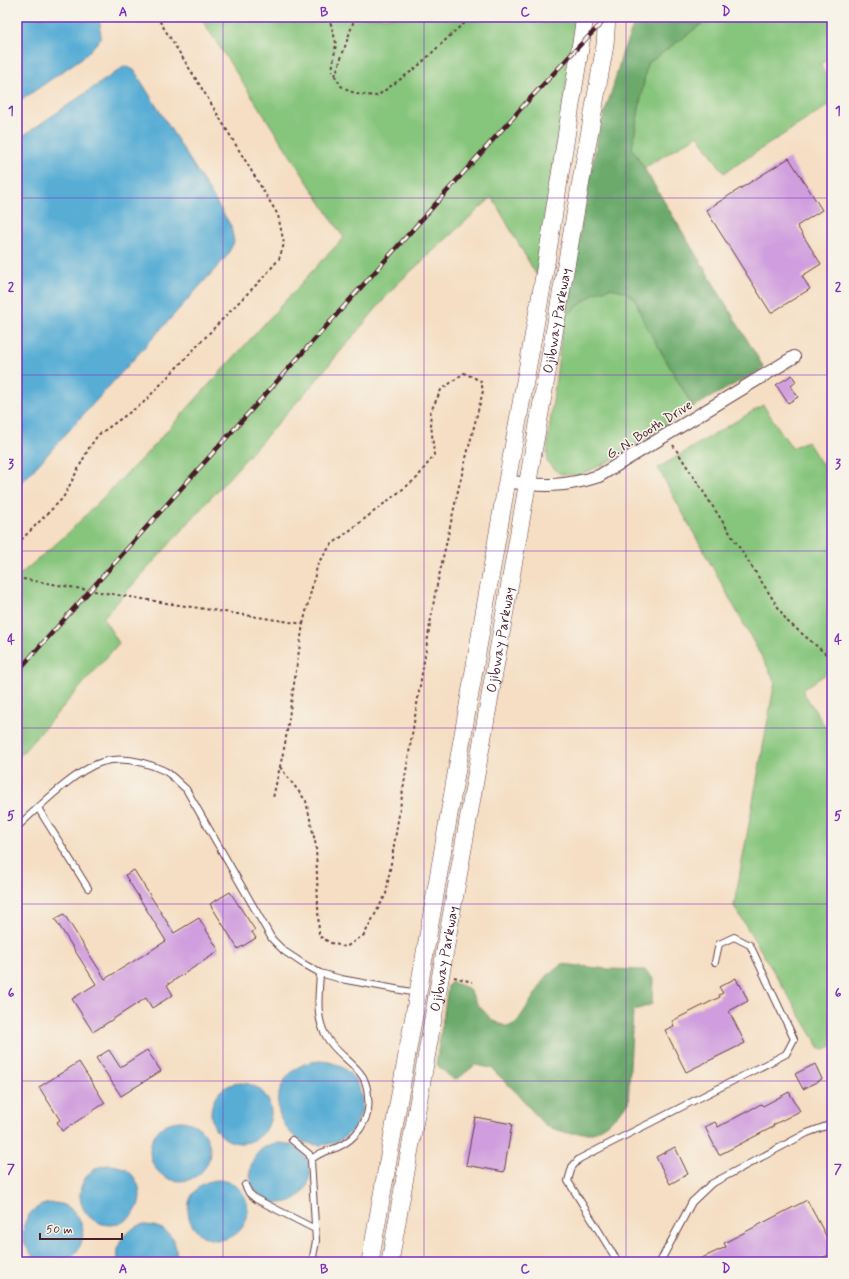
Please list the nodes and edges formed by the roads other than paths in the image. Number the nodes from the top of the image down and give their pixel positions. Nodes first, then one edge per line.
1 (585, 17) edge
2 (607, 17) edge
3 (794, 357) dead end
4 (507, 481) junction
5 (527, 485) junction
6 (38, 808) junction
7 (17, 826) edge
8 (88, 888) dead end
9 (715, 962) dead end
10 (320, 973) junction
11 (430, 982) junction
12 (832, 1125) edge
13 (292, 1140) dead end
14 (311, 1160) junction
15 (398, 1163) junction
16 (245, 1185) dead end
17 (315, 1229) junction
18 (312, 1262) edge
19 (370, 1262) edge
20 (390, 1262) edge
21 (618, 1262) edge
22 (660, 1262) edge

1 - 4 main road, Ojibway Parkway
2 - 5 main road, Ojibway Parkway
3 - 5 street, G. N. Booth Drive
4 - 5 street, G. N. Booth Drive
4 - 11 main road, Ojibway Parkway
5 - 11 main road, Ojibway Parkway
6 - 7 lane
6 - 8 lane
6 - 10 lane
9 - 21 lane
10 - 11 lane
10 - 14 lane
11 - 15 main road, Ojibway Parkway
11 - 15 main road, Ojibway Parkway
12 - 22 lane
13 - 14 lane
14 - 17 lane
15 - 19 main road, Ojibway Parkway
15 - 20 main road, Ojibway Parkway
16 - 17 lane
17 - 18 lane

